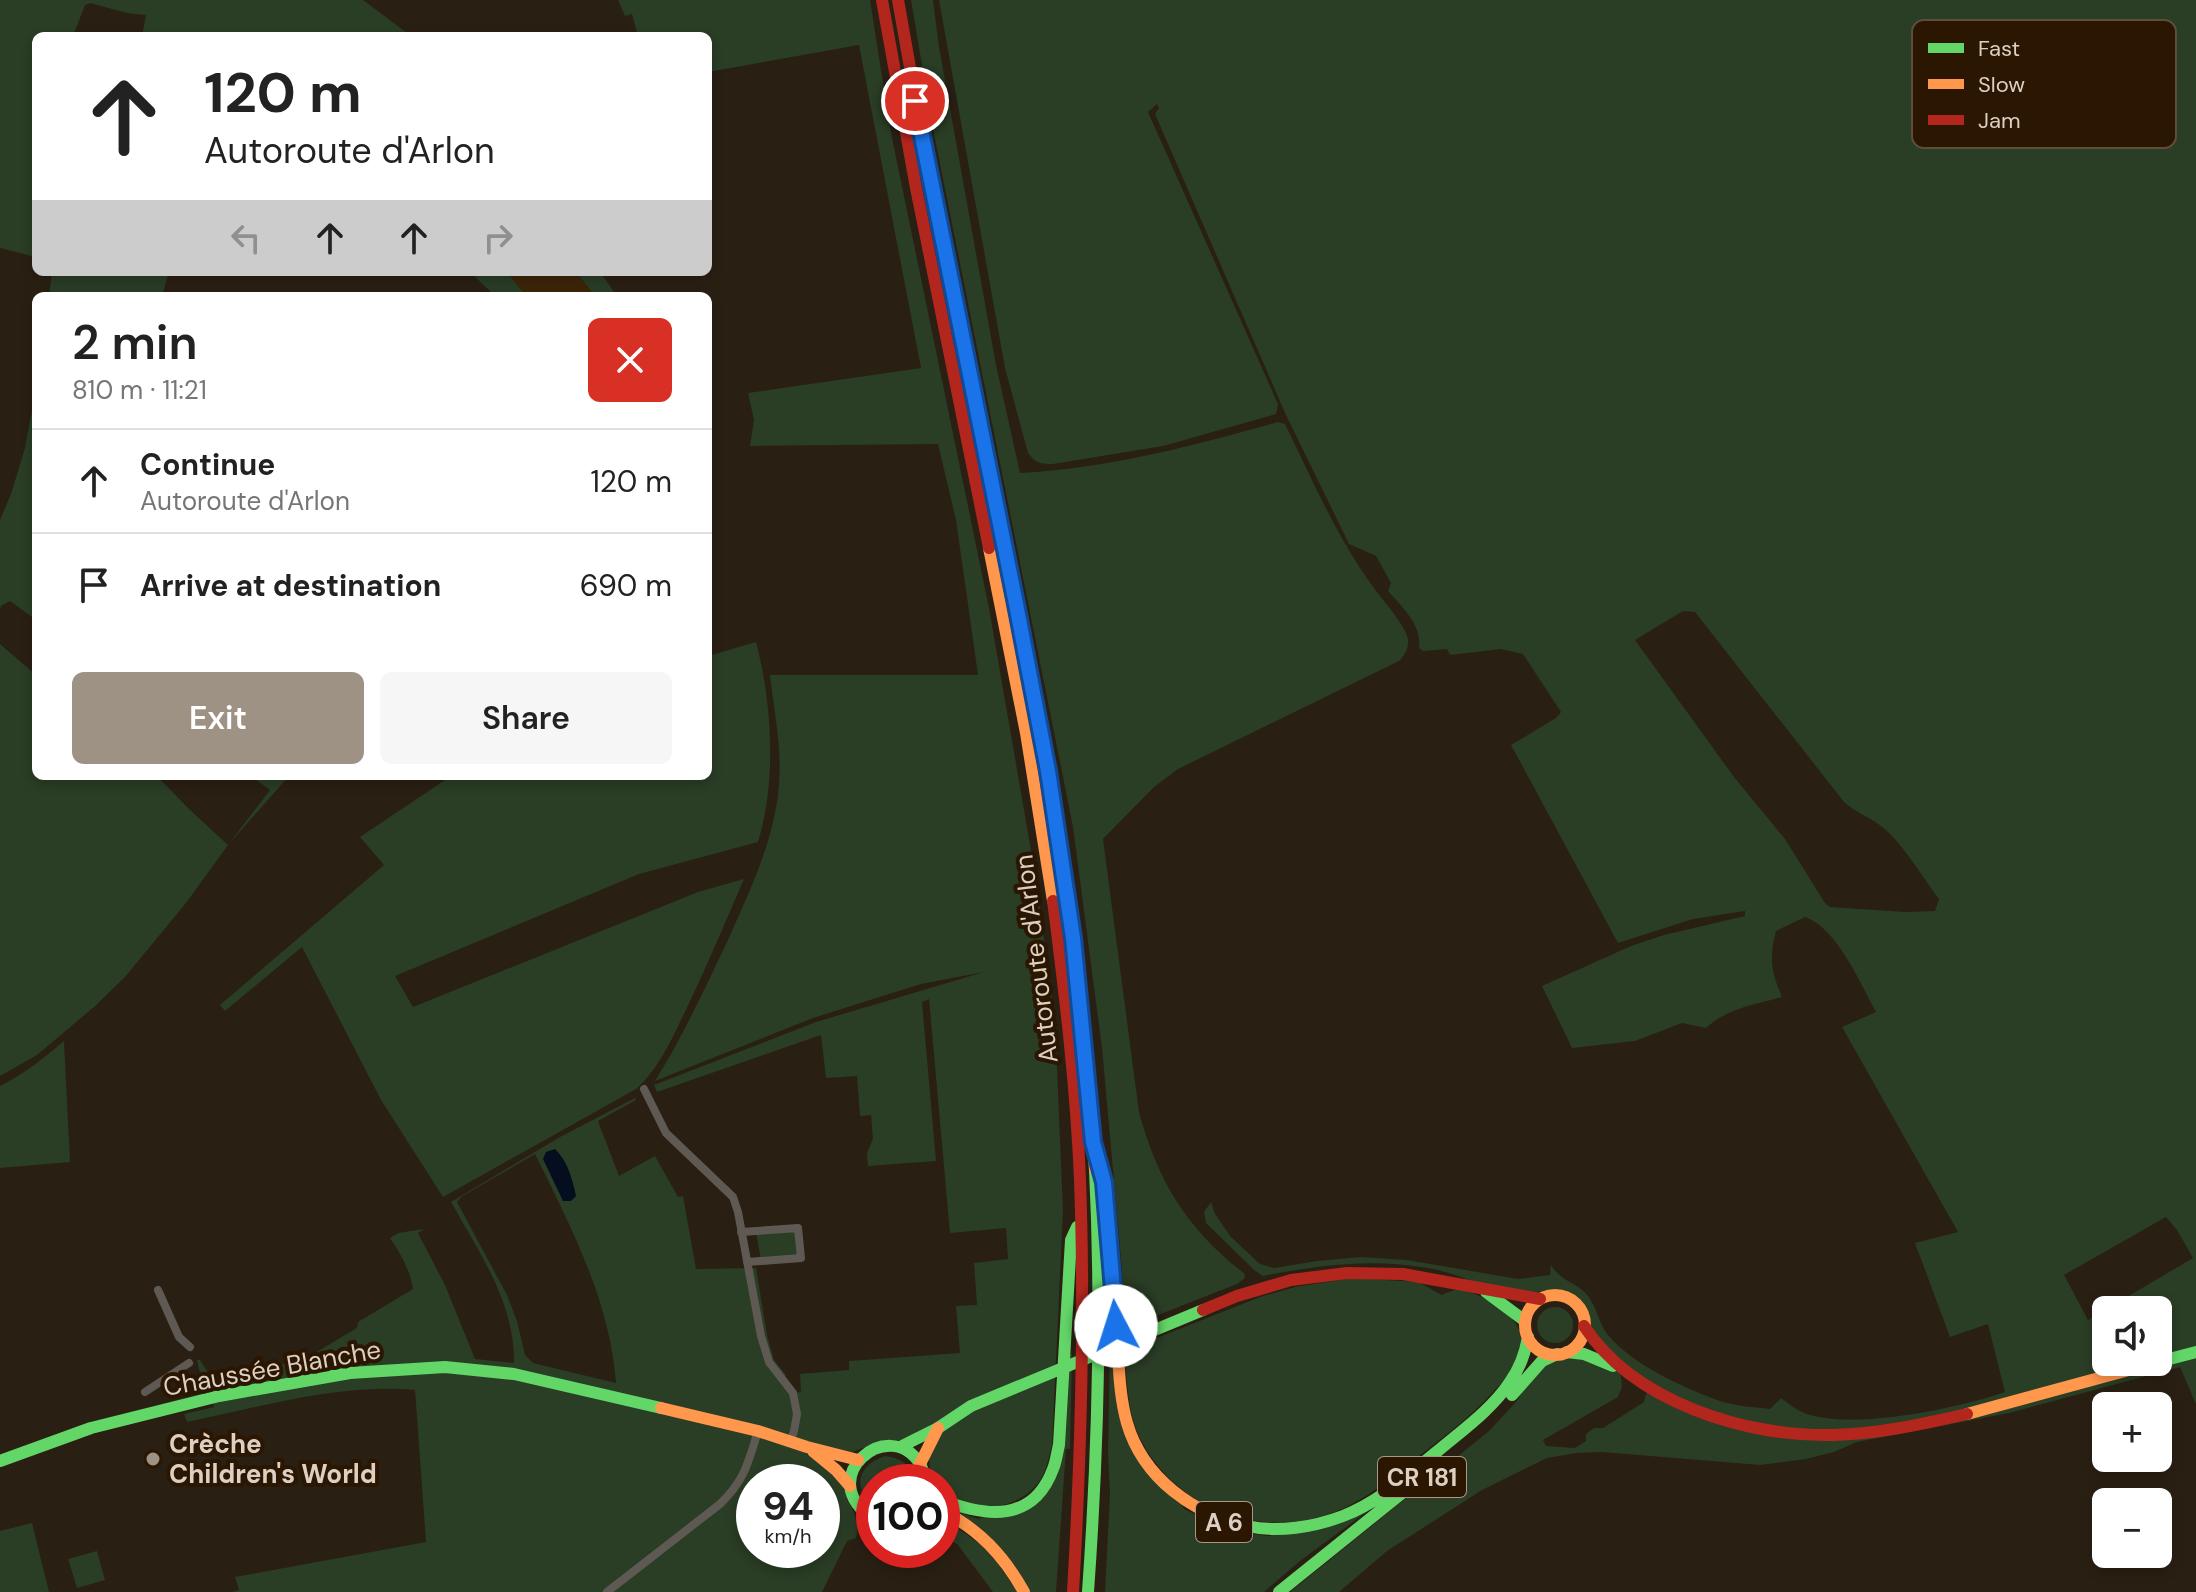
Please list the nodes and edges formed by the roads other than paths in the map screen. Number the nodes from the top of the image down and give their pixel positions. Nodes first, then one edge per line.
1 (882, 0) edge
2 (898, 0) edge
3 (644, 1089) dead end
4 (1093, 1142) junction
5 (1081, 1217) junction
6 (741, 1232) junction
7 (747, 1262) junction
8 (158, 1290) dead end
9 (1484, 1290) junction
10 (1540, 1299) junction
11 (1525, 1321) junction
12 (1584, 1326) junction
13 (1528, 1337) junction
14 (190, 1347) dead end
15 (2196, 1352) edge
16 (1562, 1353) junction
17 (2172, 1358) edge
18 (189, 1363) dead end
19 (1620, 1369) junction
20 (2110, 1376) edge
21 (145, 1392) dead end
22 (938, 1428) junction
23 (758, 1431) junction
24 (790, 1442) junction
25 (807, 1447) junction
26 (900, 1447) junction
27 (858, 1460) junction
28 (0, 1461) edge
29 (920, 1464) joint
30 (850, 1486) junction
31 (856, 1502) edge
32 (960, 1506) edge
33 (960, 1520) edge
34 (607, 1592) edge
35 (1024, 1592) edge
36 (1073, 1592) edge
37 (1088, 1592) edge
38 (1279, 1592) edge

1 - 5 main road, Autoroute d'Arlon
2 - 4 main road, Autoroute d'Arlon / A 6
3 - 6 street
4 - 13 main road, A 6
4 - 37 main road, Autoroute d'Arlon / A 6
5 - 32 main road
5 - 36 main road, Autoroute d'Arlon
6 - 7 street
6 - 7 street
7 - 24 street
8 - 14 street
9 - 10 main road
9 - 11 main road
9 - 22 main road
10 - 11 main road
10 - 12 main road
11 - 13 main road
12 - 16 main road
12 - 19 main road
13 - 16 main road
15 - 17 main road
16 - 19 main road
16 - 38 main road, CR 181
18 - 21 street, Chaussée Blanche
19 - 20 main road
22 - 26 main road
22 - 29 main road
23 - 24 main road, Chaussée Blanche
23 - 28 main road, Chaussée Blanche
23 - 34 street
24 - 25 main road, Chaussée Blanche
25 - 27 main road, Chaussée Blanche
25 - 30 main road
26 - 27 main road
26 - 29 main road
27 - 30 main road
30 - 31 main road
33 - 35 main road

